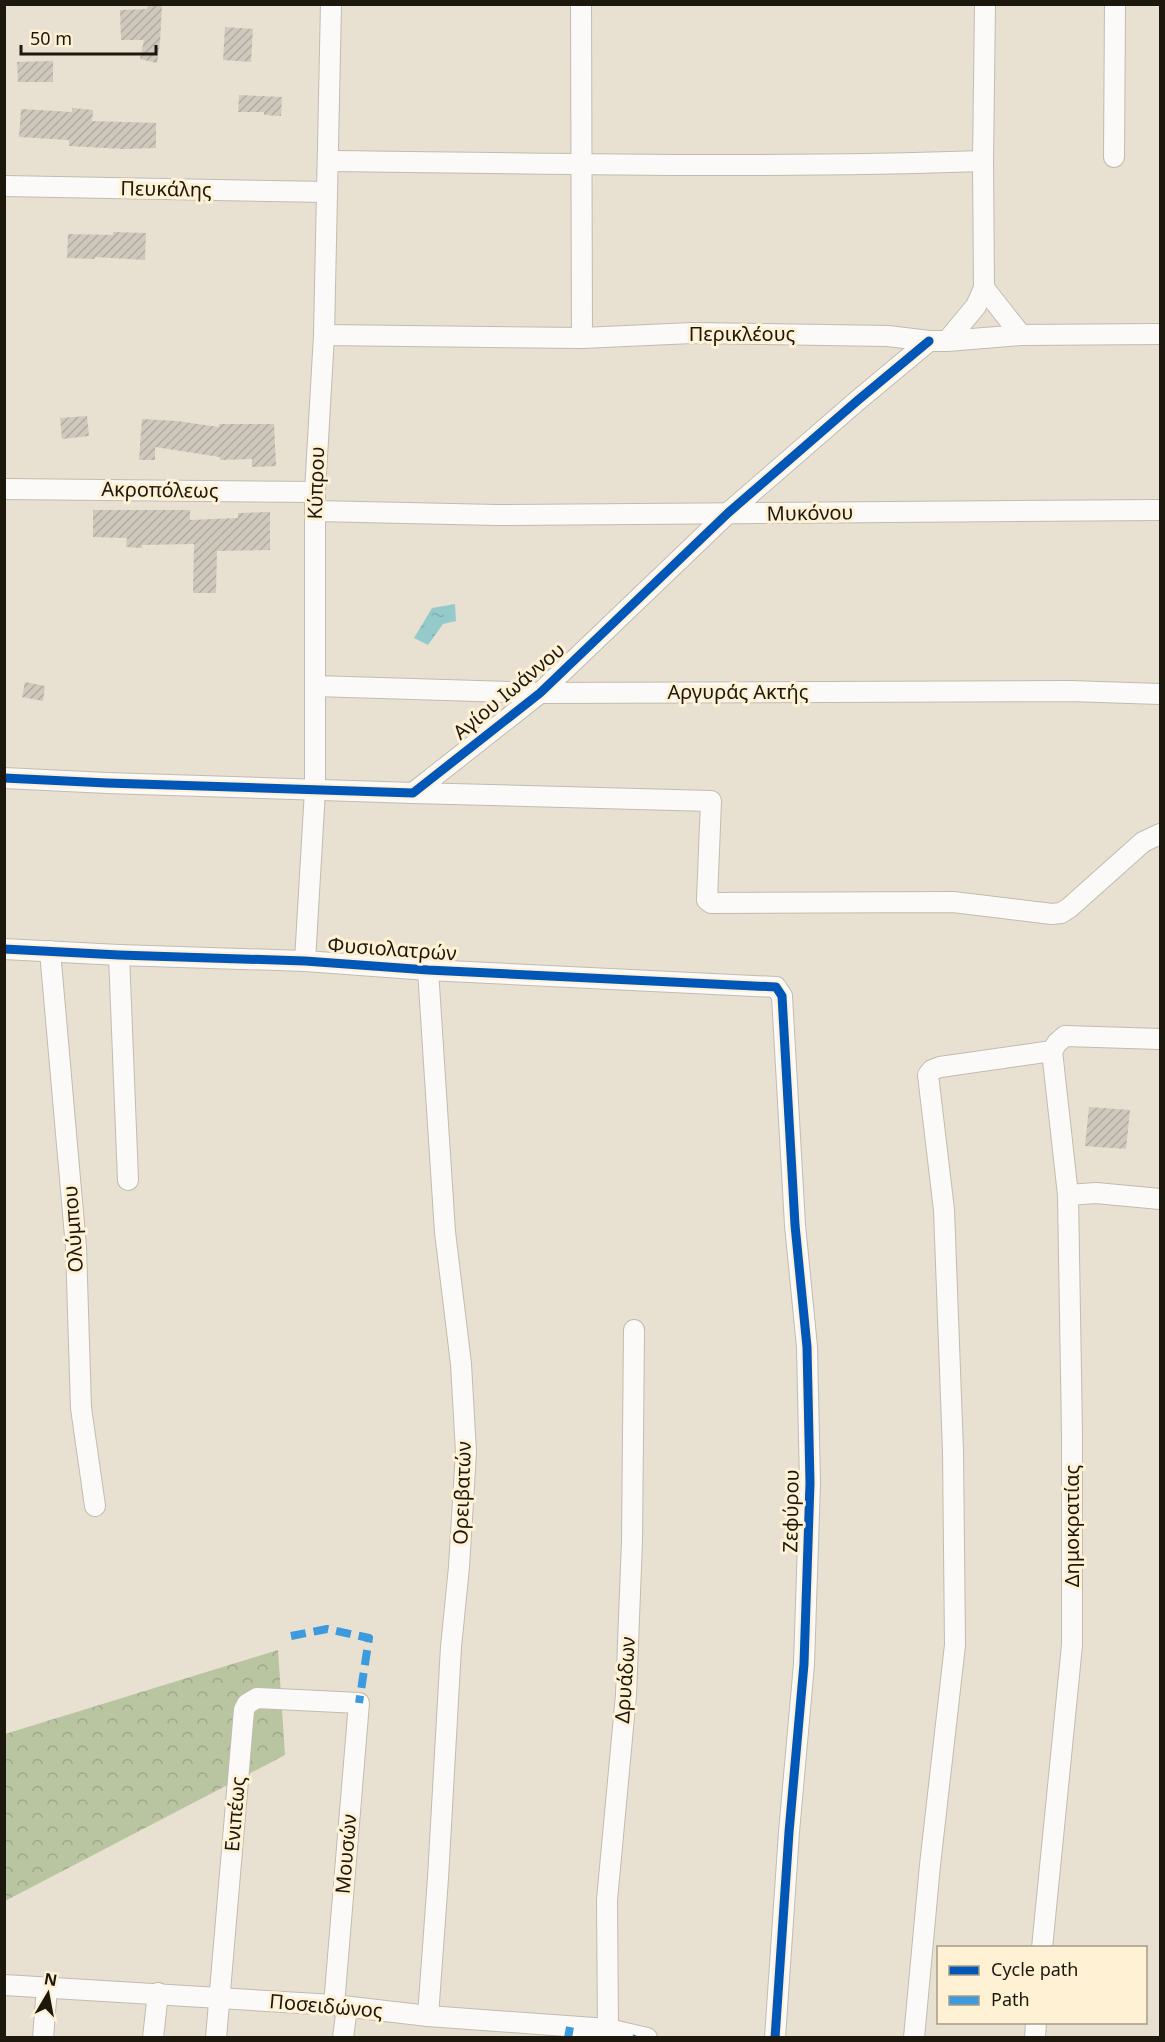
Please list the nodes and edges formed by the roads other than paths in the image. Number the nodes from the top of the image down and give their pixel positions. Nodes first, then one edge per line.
1 (331, 4) edge
2 (581, 4) edge
3 (985, 4) edge
4 (1115, 4) edge
5 (1114, 157) dead end
6 (328, 161) junction
7 (983, 161) junction
8 (583, 165) junction
9 (4, 186) edge
10 (327, 192) junction
11 (984, 288) junction
12 (1161, 334) edge
13 (324, 335) junction
14 (1021, 335) junction
15 (582, 338) junction
16 (938, 341) junction
17 (4, 489) edge
18 (315, 501) junction
19 (1161, 510) edge
20 (728, 513) junction
21 (315, 686) junction
22 (540, 693) junction
23 (1161, 693) edge
24 (4, 778) edge
25 (315, 790) junction
26 (413, 793) junction
27 (1161, 834) edge
28 (4, 949) edge
29 (50, 951) junction
30 (119, 955) junction
31 (305, 961) junction
32 (428, 970) junction
33 (776, 987) joint
34 (1161, 1039) edge
35 (1052, 1051) junction
36 (128, 1180) dead end
37 (1068, 1195) junction
38 (1161, 1199) edge
39 (634, 1330) dead end
40 (95, 1506) dead end
41 (359, 1703) joint
42 (1042, 1946) edge
43 (4, 1985) edge
44 (47, 1987) junction
45 (158, 1993) junction
46 (220, 1997) junction
47 (340, 2006) junction
48 (428, 2016) junction
49 (608, 2029) junction
50 (43, 2037) edge
51 (153, 2037) edge
52 (216, 2037) edge
53 (343, 2037) edge
54 (647, 2037) edge
55 (775, 2037) edge
56 (914, 2037) edge

1 - 6 street, Κύπρου
2 - 8 street
3 - 7 street
4 - 5 street
6 - 8 street
6 - 10 street, Κύπρου
7 - 8 street
7 - 11 street
8 - 15 street
9 - 10 street, Πευκάλης
10 - 13 street, Κύπρου
11 - 14 street
11 - 16 street, Αγίου Ιωάννου
12 - 14 street, Περικλέους
13 - 15 street, Περικλέους
13 - 18 street, Κύπρου
14 - 16 street, Περικλέους
15 - 16 street, Περικλέους
16 - 20 street, Αγίου Ιωάννου
17 - 18 street, Ακροπόλεως
18 - 20 street, Μυκόνου
18 - 21 street, Κύπρου
19 - 20 street, Μυκόνου
20 - 22 street, Αγίου Ιωάννου
21 - 22 street, Αργυράς Ακτής
21 - 25 street, Κύπρου
22 - 23 street, Αργυράς Ακτής
22 - 26 street, Αγίου Ιωάννου
24 - 25 street
25 - 26 street
25 - 31 street, Κύπρου
26 - 27 street
28 - 29 street, Φυσιολατρών
29 - 30 street, Φυσιολατρών
29 - 40 street, Ολύμπου
30 - 31 street, Φυσιολατρών
30 - 36 street
31 - 32 street, Φυσιολατρών
32 - 33 street, Φυσιολατρών
32 - 48 street, Ορειβατών
33 - 55 street, Ζεφύρου
34 - 35 street
35 - 37 street, Δημοκρατίας
35 - 56 street
37 - 38 street
37 - 42 street, Δημοκρατίας
39 - 49 street, Δρυάδων
41 - 46 street, Ενιπέως
41 - 47 street, Μουσών
43 - 44 street, Ποσειδώνος
44 - 45 street, Ποσειδώνος
44 - 50 street
45 - 46 street, Ποσειδώνος
45 - 51 street
46 - 47 street, Ποσειδώνος
46 - 52 street, Ενιπέως
47 - 48 street, Ποσειδώνος
47 - 53 street, Μουσών
48 - 49 street, Ποσειδώνος
49 - 54 street, Ποσειδώνος

